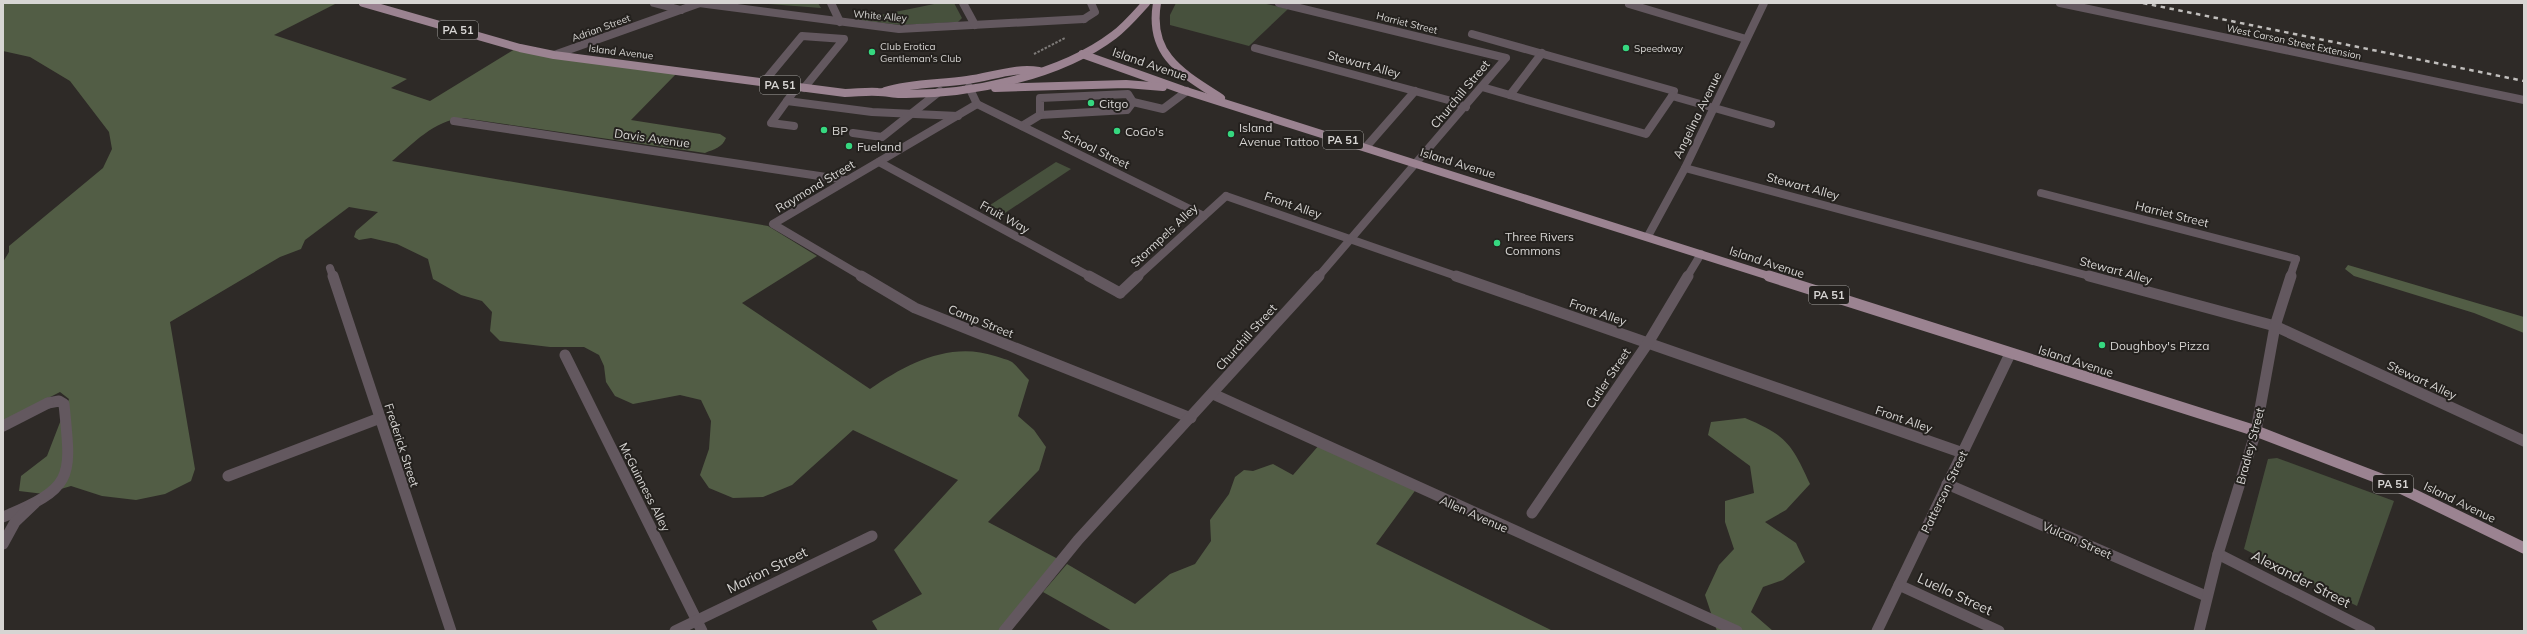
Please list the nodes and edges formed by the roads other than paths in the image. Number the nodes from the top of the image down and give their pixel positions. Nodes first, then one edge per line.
1 (363, 3) edge
2 (654, 3) edge
3 (700, 3) edge
4 (831, 3) edge
5 (963, 3) edge
6 (1091, 3) edge
7 (1146, 3) edge
8 (1157, 3) edge
9 (1279, 3) edge
10 (1764, 3) edge
11 (2060, 3) edge
12 (1629, 4) dead end
13 (681, 10) junction
14 (840, 22) junction
15 (975, 25) junction
16 (1472, 34) dead end
17 (1746, 39) junction
18 (1255, 48) dead end
19 (1542, 53) junction
20 (1082, 54) junction
21 (554, 55) junction
22 (1506, 58) joint
23 (1039, 71) junction
24 (763, 83) junction
25 (969, 87) junction
26 (1482, 87) junction
27 (800, 88) junction
28 (1035, 88) junction
29 (1185, 90) junction
30 (940, 91) junction
31 (1415, 91) junction
32 (881, 92) junction
33 (1510, 95) junction
34 (1672, 96) junction
35 (1040, 98) junction
36 (2524, 100) edge
37 (787, 101) junction
38 (1133, 102) junction
39 (977, 104) junction
40 (1233, 105) junction
41 (1466, 107) junction
42 (1713, 110) junction
43 (1040, 115) junction
44 (911, 116) junction
45 (958, 116) junction
46 (454, 121) dead end
47 (1771, 124) dead end
48 (794, 126) dead end
49 (1022, 126) junction
50 (853, 133) dead end
51 (1366, 148) junction
52 (879, 162) junction
53 (1418, 164) junction
54 (1684, 168) junction
55 (846, 180) junction
56 (2041, 193) dead end
57 (1226, 196) joint
58 (1204, 216) junction
59 (773, 224) joint
60 (1648, 236) junction
61 (1350, 239) junction
62 (1701, 254) junction
63 (2296, 259) joint
64 (330, 268) dead end
65 (1120, 293) joint
66 (2275, 326) junction
67 (1648, 343) junction
68 (2010, 354) junction
69 (564, 355) dead end
70 (1213, 394) junction
71 (380, 418) junction
72 (1190, 418) junction
73 (3, 426) edge
74 (2256, 431) junction
75 (2524, 441) edge
76 (1962, 453) junction
77 (228, 476) dead end
78 (1947, 484) junction
79 (35, 503) junction
80 (1532, 513) dead end
81 (3, 517) edge
82 (872, 536) dead end
83 (3, 544) edge
84 (2524, 548) edge
85 (2218, 554) junction
86 (1899, 585) junction
87 (2206, 596) junction
88 (700, 626) edge
89 (451, 631) edge
90 (675, 631) edge
91 (1004, 631) edge
92 (1737, 631) edge
93 (1877, 631) edge
94 (1999, 631) edge
95 (2199, 631) edge
96 (2370, 631) edge

1 - 21 main road, Island Avenue / PA 51
2 - 13 street
3 - 13 street, Adrian Street
3 - 14 street, White Alley
4 - 14 street
5 - 15 street
6 - 15 street, White Alley
7 - 20 main road
8 - 40 main road
9 - 22 street, Harriet Street
10 - 17 street, Angelina Avenue
11 - 36 street, West Carson Street Extension
12 - 17 street
13 - 21 street, Adrian Street
14 - 15 street, White Alley
16 - 19 street
17 - 42 street, Angelina Avenue
18 - 31 street, Stewart Alley
19 - 33 street
19 - 34 street
20 - 23 main road, Island Avenue / PA 51
20 - 29 main road, Island Avenue / PA 51
21 - 24 main road, Island Avenue / PA 51
22 - 26 street, Churchill Street
23 - 25 main road, Island Avenue / PA 51
23 - 32 main road, Island Avenue / PA 51
24 - 27 main road, Island Avenue / PA 51
24 - 27 street
25 - 28 main road
25 - 30 main road, Island Avenue / PA 51
25 - 39 street
26 - 33 street
26 - 41 street, Churchill Street
27 - 32 main road, Island Avenue / PA 51
27 - 37 street
28 - 29 main road
28 - 35 street
29 - 38 street
29 - 40 main road, Island Avenue / PA 51
30 - 32 main road, Island Avenue / PA 51
30 - 44 street
31 - 41 street, Stewart Alley
31 - 51 street
33 - 34 street
34 - 42 street
35 - 38 street
35 - 43 street
37 - 44 street
37 - 48 street
38 - 43 street
39 - 45 street, Raymond Street
39 - 49 street, School Street
40 - 51 main road, Island Avenue / PA 51
41 - 53 street, Churchill Street
42 - 47 street
42 - 54 street, Angelina Avenue
43 - 49 street
44 - 45 street
44 - 50 street
45 - 52 street, Raymond Street
46 - 55 street, Davis Avenue
49 - 58 street, School Street
51 - 53 main road, Island Avenue / PA 51
52 - 55 street, Raymond Street
52 - 65 street, Fruit Way
53 - 60 main road, Island Avenue / PA 51
53 - 61 street, Churchill Street
54 - 60 street, Angelina Avenue
54 - 66 street, Stewart Alley
55 - 59 street, Raymond Street
56 - 63 street, Harriet Street
57 - 58 street, Stormpels Alley
57 - 61 street, Front Alley
58 - 65 street, Stormpels Alley
59 - 72 street, Camp Street
60 - 62 main road, Island Avenue / PA 51
61 - 67 street, Front Alley
61 - 70 street, Churchill Street
62 - 67 street, Cutler Street
62 - 68 main road, Island Avenue / PA 51
63 - 66 street, Bradley Street
64 - 71 street, Frederick Street
66 - 74 street, Bradley Street
66 - 75 street, Stewart Alley
67 - 76 street, Front Alley
67 - 80 street, Cutler Street
68 - 74 main road, Island Avenue / PA 51
68 - 76 street, Patterson Street
69 - 88 street, McGuinness Alley
70 - 72 street, Churchill Street
70 - 92 street, Allen Avenue
71 - 77 street
71 - 89 street, Frederick Street
72 - 91 street, Churchill Street
73 - 79 street
74 - 84 main road, Island Avenue / PA 51
74 - 85 street, Bradley Street
76 - 78 street, Patterson Street
78 - 86 street, Patterson Street
78 - 87 street, Vulcan Street
79 - 81 street
79 - 83 street
82 - 88 street, Marion Street
85 - 87 street, Bradley Street
85 - 96 street, Alexander Street
86 - 93 street, Patterson Street
86 - 94 street, Luella Street
87 - 95 street, Bradley Street
88 - 90 street, Marion Street

